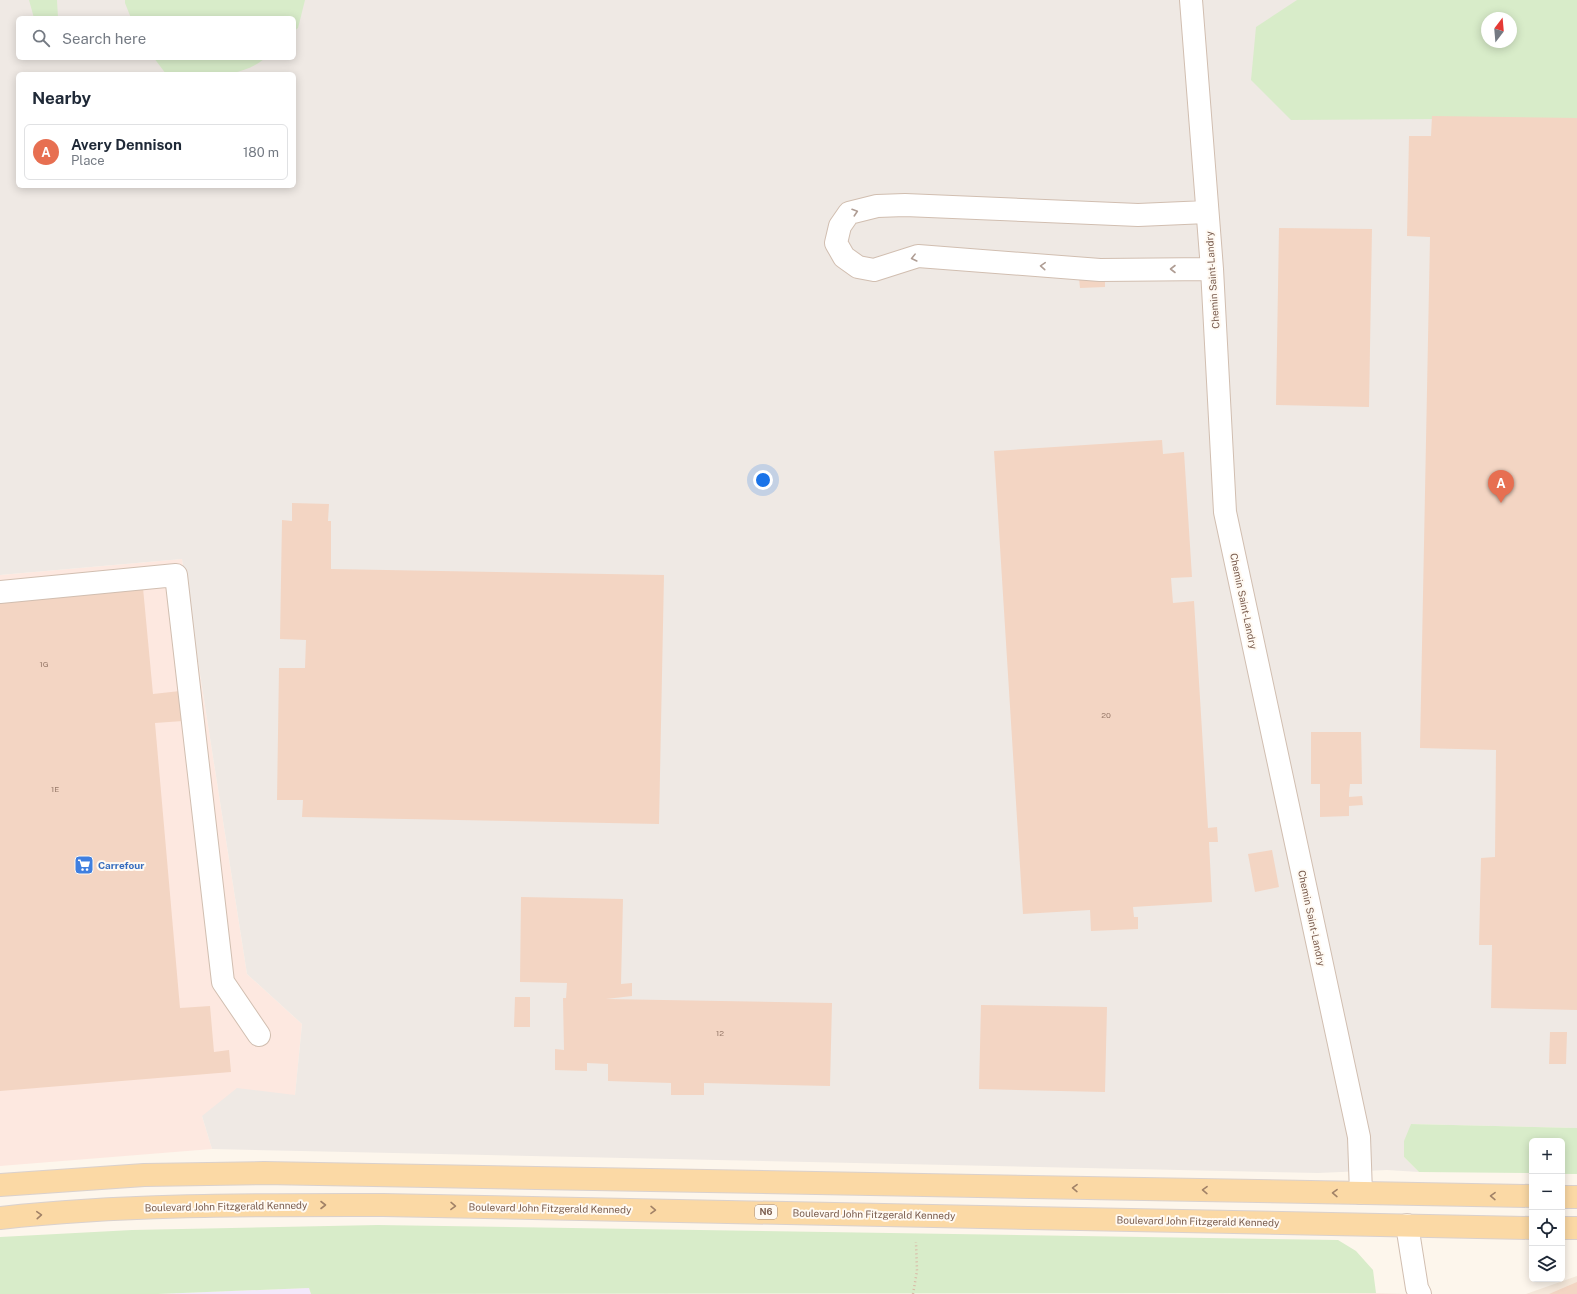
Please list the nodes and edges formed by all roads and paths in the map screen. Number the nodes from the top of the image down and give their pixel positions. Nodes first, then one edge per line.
1 (1191, 0) edge
2 (1207, 212) junction
3 (1212, 269) junction
4 (0, 592) edge
5 (259, 1035) dead end
6 (0, 1185) edge
7 (1361, 1193) junction
8 (1529, 1196) edge
9 (1565, 1197) edge
10 (1577, 1197) edge
11 (915, 1215) junction
12 (0, 1218) edge
13 (1407, 1225) junction
14 (1529, 1228) edge
15 (1565, 1228) edge
16 (1577, 1228) edge
17 (913, 1294) edge
18 (1420, 1294) edge

1 - 2 street, Chemin Saint-Landry
2 - 3 street, Chemin Saint-Landry
3 -> 2 street
3 - 7 street, Chemin Saint-Landry
4 - 5 street
7 -> 6 main road
8 -> 7 main road
9 - 10 main road
12 -> 11 main road, Boulevard John Fitzgerald Kennedy / N6
11 - 13 main road, Boulevard John Fitzgerald Kennedy / N6
11 - 17 path
13 - 14 main road, Boulevard John Fitzgerald Kennedy / N6
13 - 18 street
15 - 16 main road

